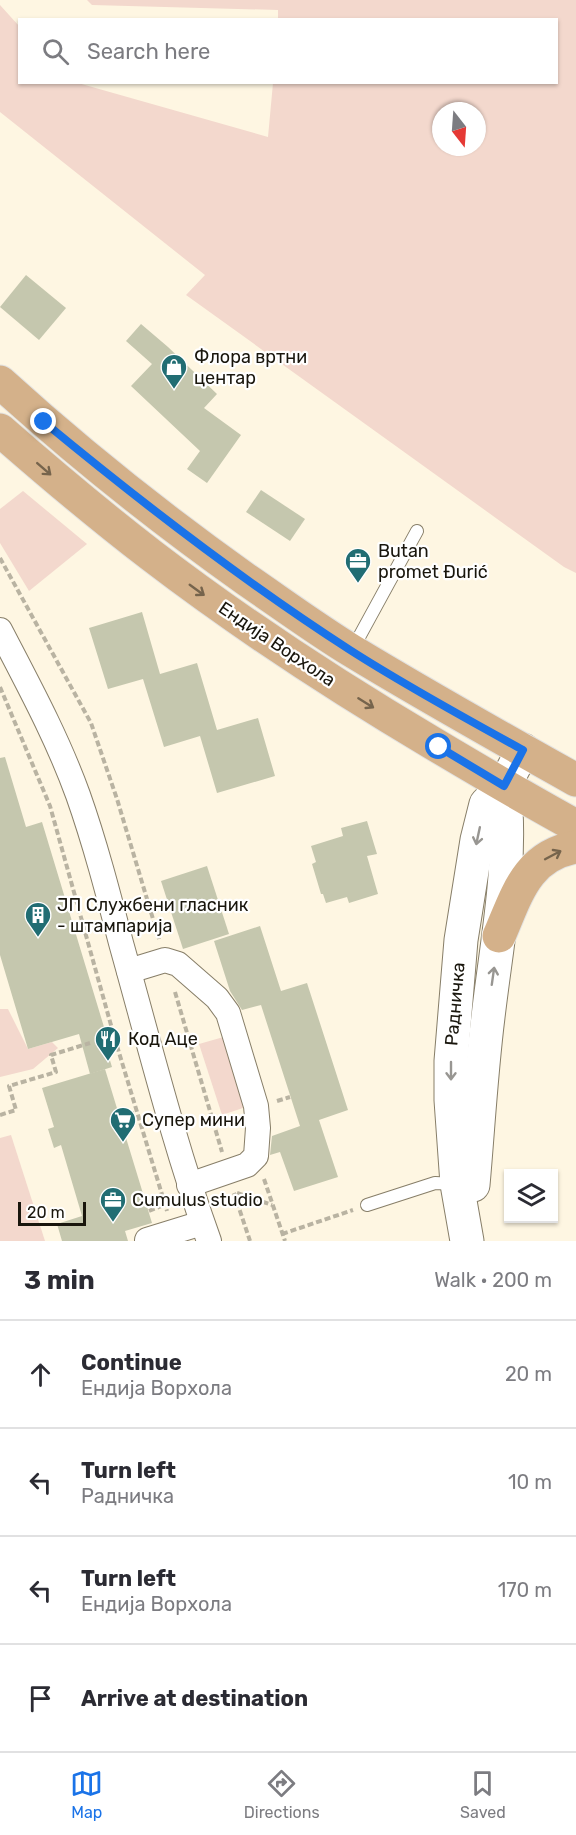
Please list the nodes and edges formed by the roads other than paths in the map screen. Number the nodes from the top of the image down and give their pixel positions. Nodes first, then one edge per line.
1 (0, 382) edge
2 (0, 430) edge
3 (417, 531) dead end
4 (0, 630) edge
5 (351, 651) junction
6 (523, 750) junction
7 (576, 780) edge
8 (504, 786) junction
9 (576, 826) edge
10 (576, 847) edge
11 (499, 936) junction
12 (129, 971) junction
13 (457, 1184) junction
14 (189, 1185) junction
15 (367, 1205) road end
16 (205, 1232) edge
17 (467, 1236) edge
18 (147, 1240) edge

1 - 5 main road, Ендија Ворхола
2 -> 8 main road, Ендија Ворхола
3 - 5 lane
4 - 12 street
5 - 6 main road, Ендија Ворхола
6 - 7 main road, Ендија Ворхола
6 - 8 street, Радничка
8 - 9 main road, Ендија Ворхола
8 - 11 street, Радничка
8 -> 13 street, Радничка
11 -> 10 main road
17 -> 11 street, Радничка
12 - 14 street
12 - 14 street
13 - 15 lane
13 - 17 street, Радничка
14 - 16 street
16 - 18 street

